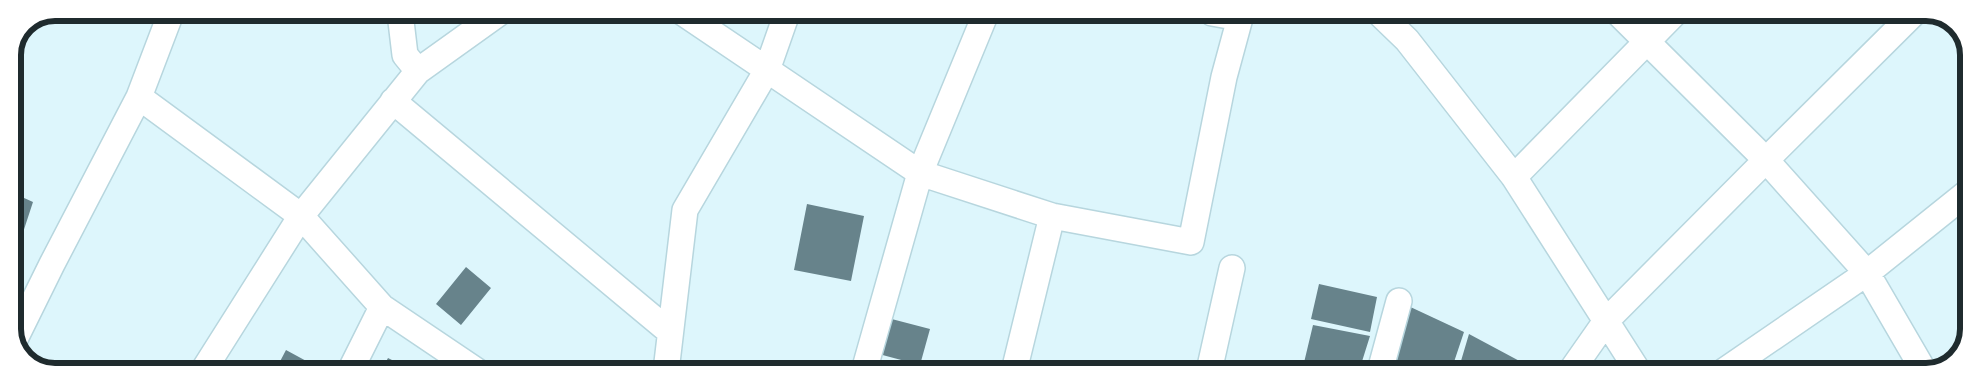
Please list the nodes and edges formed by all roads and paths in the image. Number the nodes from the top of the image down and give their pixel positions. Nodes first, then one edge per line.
1 (168, 21) edge
2 (401, 21) edge
3 (488, 21) edge
4 (695, 21) edge
5 (784, 21) edge
6 (982, 21) edge
7 (1240, 22) edge
8 (1389, 22) edge
9 (1627, 22) edge
10 (1666, 22) edge
11 (1905, 22) edge
12 (1647, 42) junction
13 (767, 70) junction
14 (418, 71) junction
15 (139, 97) junction
16 (393, 101) junction
17 (1766, 160) junction
18 (920, 173) junction
19 (1514, 177) junction
20 (1959, 199) edge
21 (300, 216) junction
22 (1052, 216) junction
23 (1232, 268) dead end
24 (1867, 273) junction
25 (1399, 301) dead end
26 (382, 308) junction
27 (1606, 320) junction
28 (21, 326) edge
29 (670, 332) junction
30 (209, 362) edge
31 (354, 362) edge
32 (464, 362) edge
33 (667, 362) edge
34 (866, 362) edge
35 (1016, 363) edge
36 (1211, 363) edge
37 (1382, 363) edge
38 (1577, 363) edge
39 (1633, 363) edge
40 (1736, 363) edge
41 (1919, 363) edge

1 - 15 street
2 - 14 street
3 - 14 street
4 - 13 street
5 - 13 street
6 - 18 street
7 - 22 street
8 - 19 street
9 - 12 street
10 - 12 street
11 - 17 street
12 - 17 street
12 - 19 street
13 - 18 street
13 - 29 street
14 - 16 street
15 - 21 street
15 - 28 street
16 - 21 street
16 - 29 street
17 - 24 street
17 - 27 street
18 - 22 street
18 - 34 street
19 - 27 street
20 - 24 street
21 - 26 street
21 - 30 street
22 - 35 street
23 - 36 street
24 - 40 street
24 - 41 street
25 - 37 street
26 - 31 street
26 - 32 street
27 - 38 street
27 - 39 street
29 - 33 street

